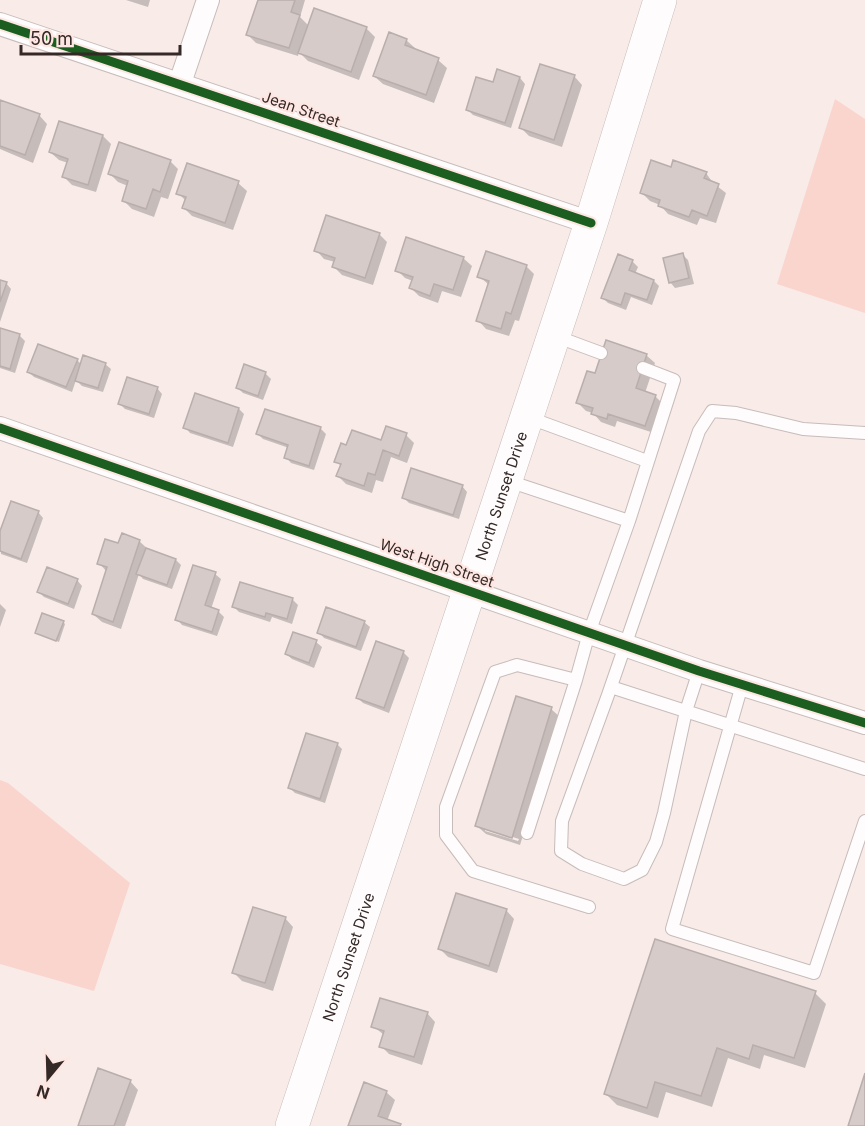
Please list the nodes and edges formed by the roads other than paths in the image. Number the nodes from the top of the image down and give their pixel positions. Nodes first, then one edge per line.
1 (208, 0) edge
2 (660, 0) edge
3 (0, 24) edge
4 (180, 83) junction
5 (591, 223) junction
6 (554, 336) junction
7 (601, 353) dead end
8 (642, 368) dead end
9 (526, 417) junction
10 (0, 428) edge
11 (865, 433) edge
12 (647, 461) junction
13 (505, 481) junction
14 (629, 521) junction
15 (470, 591) junction
16 (589, 633) junction
17 (625, 645) junction
18 (699, 671) junction
19 (576, 680) junction
20 (742, 685) junction
21 (611, 687) junction
22 (686, 711) junction
23 (865, 723) edge
24 (729, 725) junction
25 (865, 769) edge
26 (865, 821) edge
27 (527, 832) dead end
28 (589, 907) dead end
29 (292, 1126) edge

1 - 4 street
2 - 5 main road, North Sunset Drive
3 - 4 street, Jean Street
4 - 5 street, Jean Street
5 - 6 main road, North Sunset Drive
6 - 7 lane
6 - 9 main road, North Sunset Drive
8 - 12 lane
9 - 12 lane
9 - 13 main road, North Sunset Drive
10 - 15 street, West High Street
11 - 17 lane
12 - 14 lane
13 - 14 lane
13 - 15 main road, North Sunset Drive
14 - 16 lane
15 - 16 street, West High Street
15 - 29 main road, North Sunset Drive
16 - 17 street, West High Street
16 - 19 lane
17 - 18 street, West High Street
17 - 21 lane
18 - 20 street, West High Street
18 - 22 lane
19 - 27 lane
19 - 28 lane
20 - 23 street, West High Street
20 - 24 lane
21 - 22 lane
21 - 22 lane
22 - 24 lane
24 - 25 lane
24 - 26 lane

